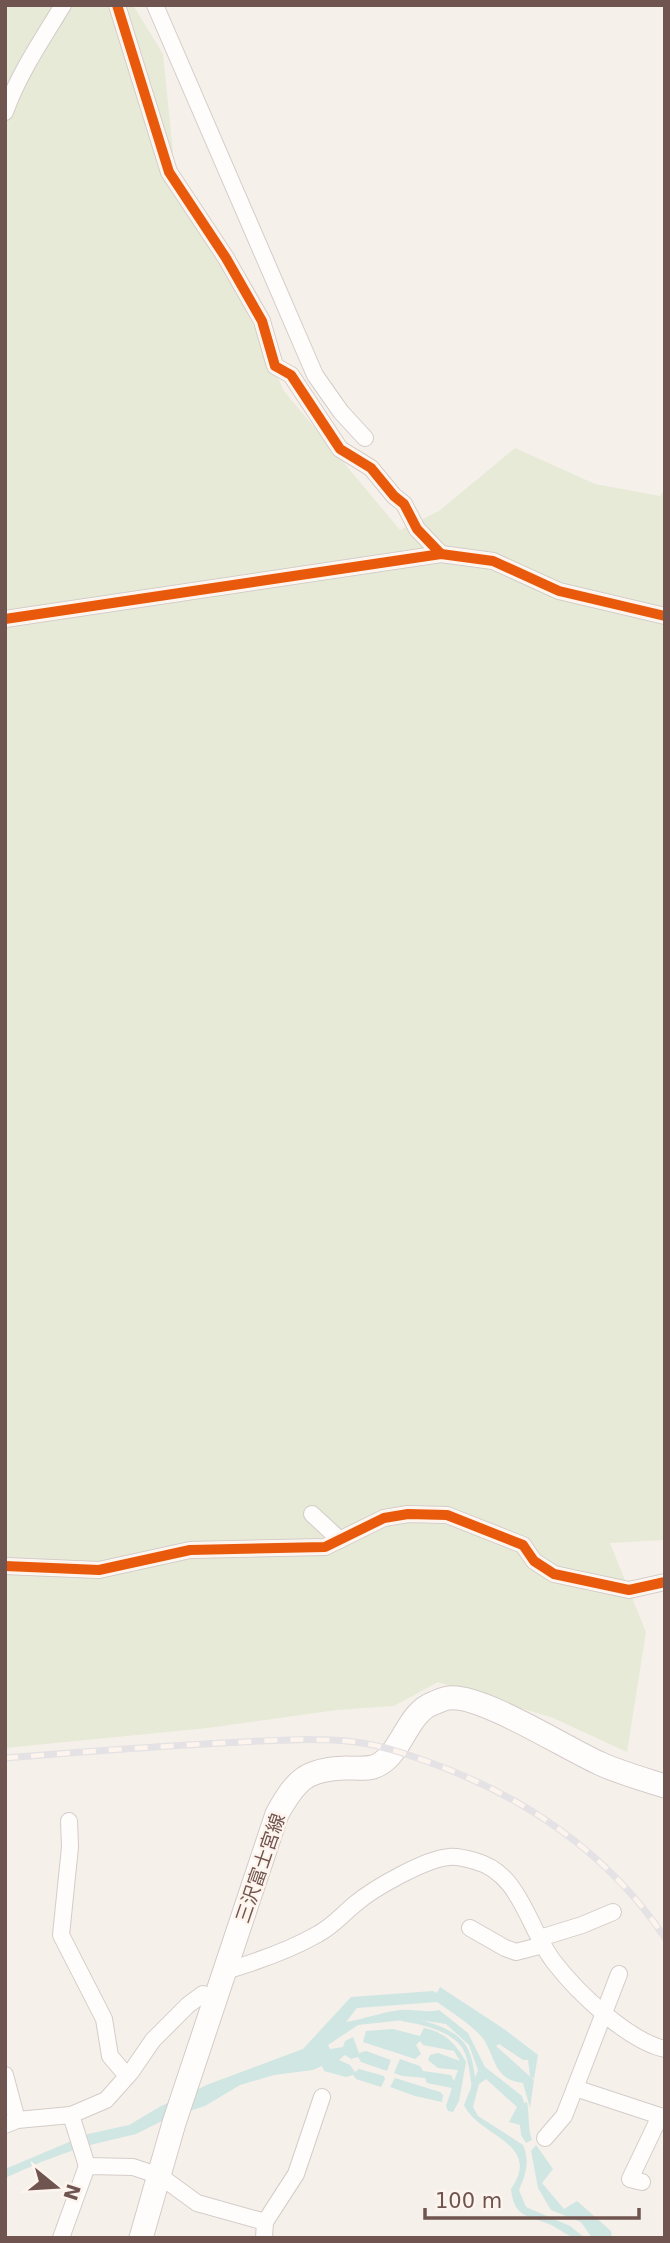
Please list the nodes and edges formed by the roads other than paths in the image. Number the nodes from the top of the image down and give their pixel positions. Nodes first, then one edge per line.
1 (63, 5) edge
2 (117, 5) edge
3 (155, 5) edge
4 (5, 112) edge
5 (365, 438) dead end
6 (441, 554) junction
7 (665, 616) edge
8 (5, 619) edge
9 (312, 1514) dead end
10 (340, 1541) junction
11 (5, 1566) edge
12 (665, 1582) edge
13 (665, 1786) edge
14 (69, 1821) dead end
15 (613, 1912) dead end
16 (470, 1928) dead end
17 (542, 1941) junction
18 (225, 1971) junction
19 (619, 1973) dead end
20 (216, 1999) junction
21 (604, 2015) junction
22 (665, 2049) edge
23 (5, 2074) edge
24 (127, 2076) junction
25 (575, 2088) junction
26 (322, 2097) dead end
27 (71, 2115) junction
28 (11, 2122) edge
29 (545, 2138) dead end
30 (85, 2159) junction
31 (160, 2176) junction
32 (642, 2182) dead end
33 (264, 2230) edge
34 (61, 2238) edge
35 (141, 2238) edge

1 - 4 street
2 - 6 street
3 - 5 street
6 - 7 street
6 - 8 street
9 - 10 street
10 - 11 street
10 - 12 street
13 - 18 main road, 三沢富士宮線
14 - 24 street
15 - 17 street
16 - 17 street
17 - 18 street
17 - 21 street
18 - 20 main road, 三沢富士宮線
19 - 21 street
20 - 24 street
20 - 31 main road, 三沢富士宮線
21 - 22 street
21 - 25 street
23 - 28 street
24 - 27 street
25 - 29 street
25 - 32 street
26 - 33 street
27 - 28 street
27 - 30 street
30 - 31 street
30 - 34 street
31 - 33 street
31 - 35 main road, 三沢富士宮線

